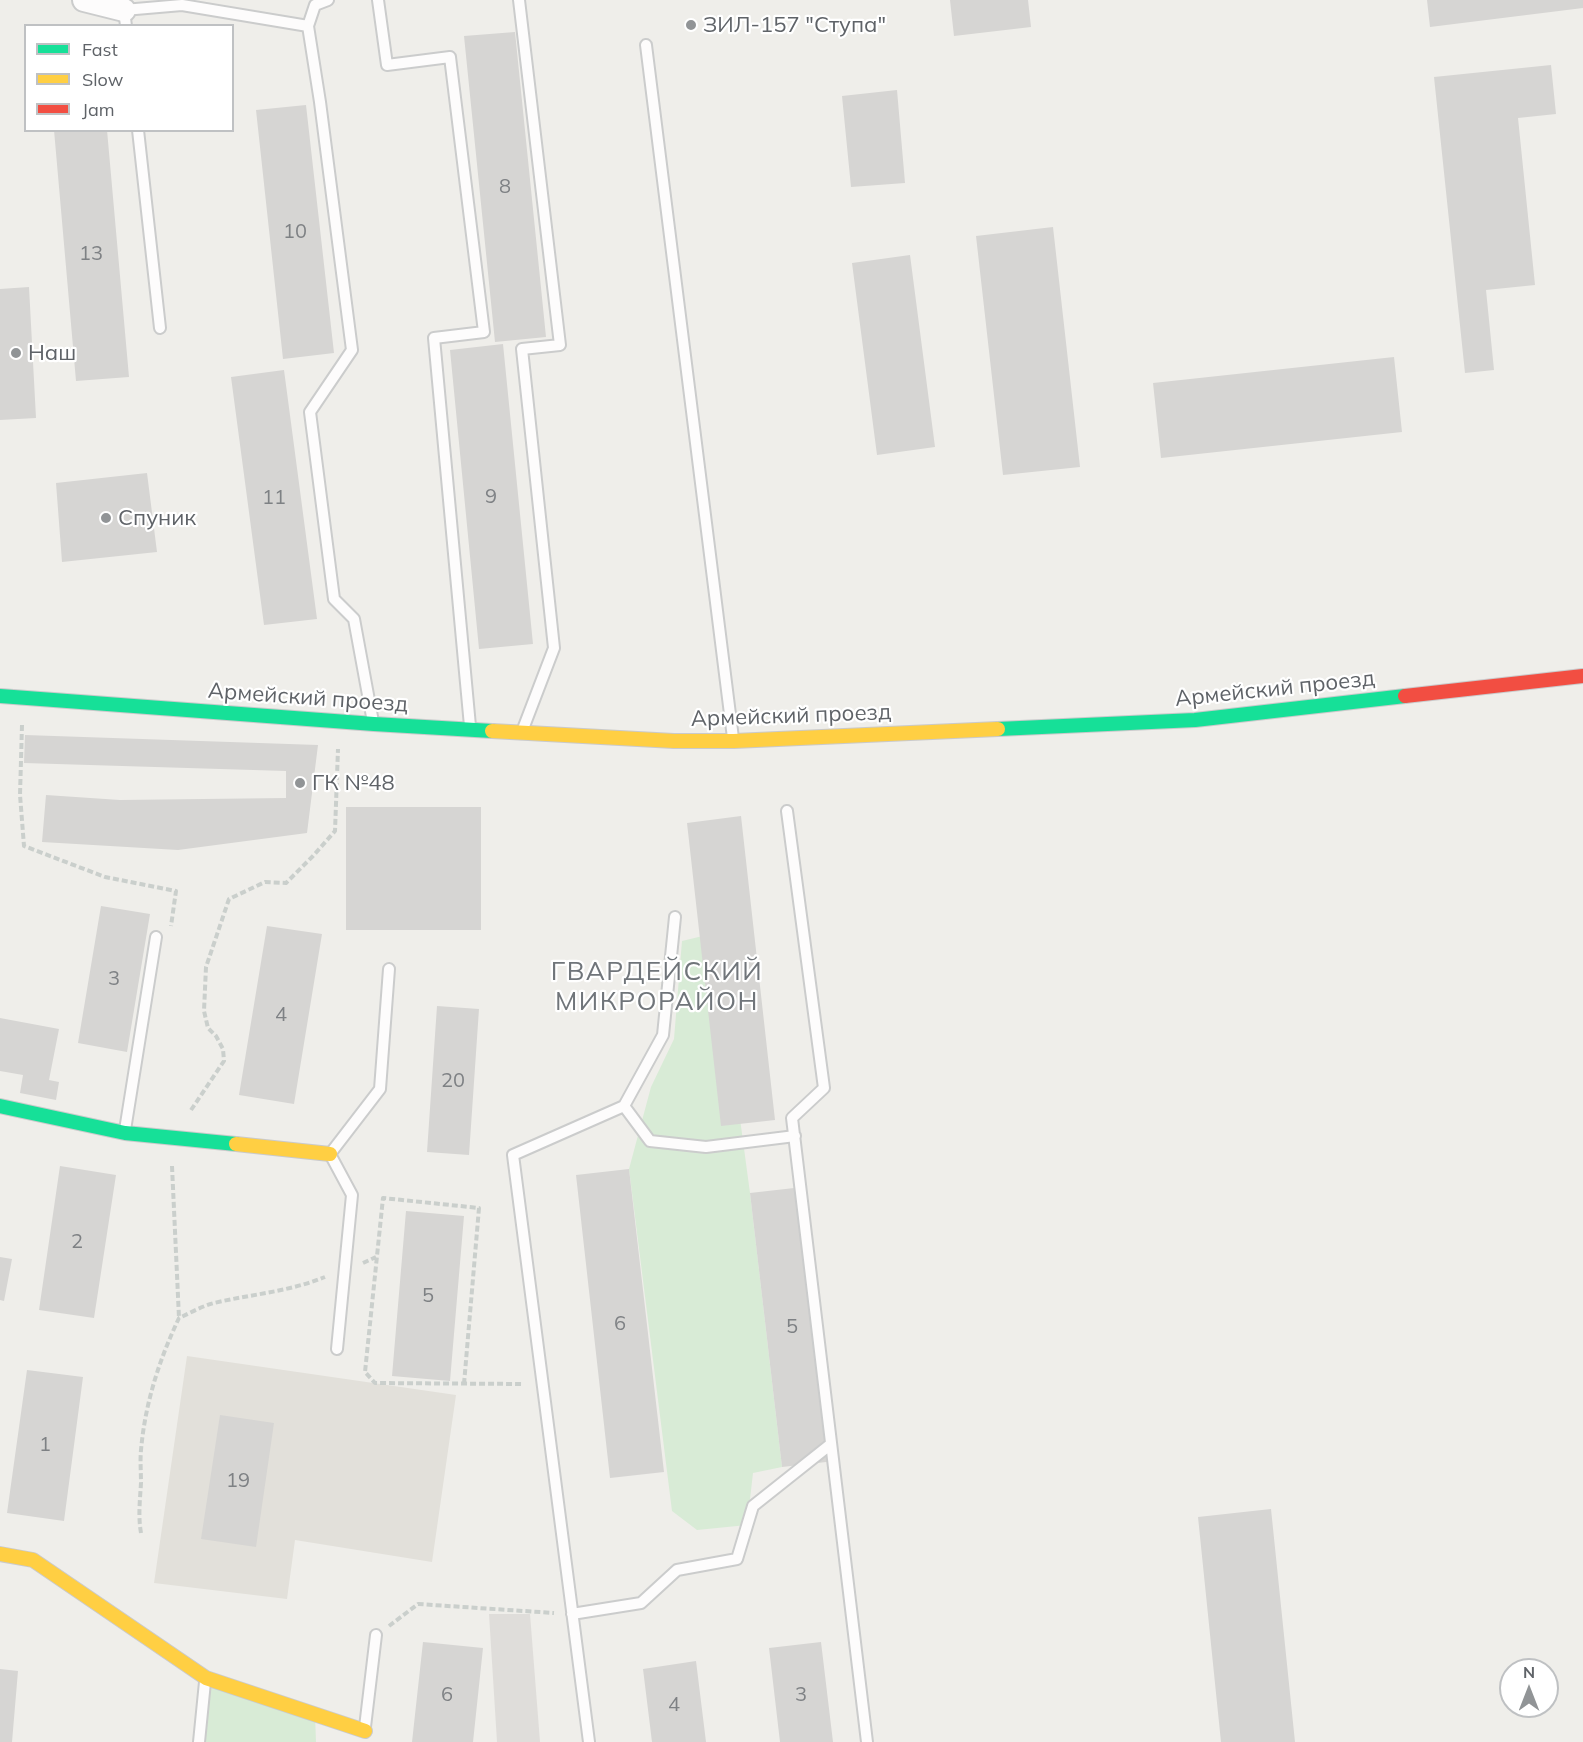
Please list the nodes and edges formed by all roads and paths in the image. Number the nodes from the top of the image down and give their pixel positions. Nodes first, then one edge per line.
1 (84, 0) edge
2 (328, 0) edge
3 (378, 0) edge
4 (519, 0) edge
5 (125, 18) edge
6 (308, 26) junction
7 (646, 45) dead end
8 (138, 132) edge
9 (160, 328) dead end
10 (1583, 676) edge
11 (0, 696) edge
12 (23, 698) junction
13 (339, 722) junction
14 (374, 724) junction
15 (471, 730) junction
16 (522, 732) junction
17 (734, 741) junction
18 (787, 811) dead end
19 (675, 917) dead end
20 (171, 926) dead end
21 (156, 937) dead end
22 (389, 969) dead end
23 (0, 1106) edge
24 (624, 1106) junction
25 (125, 1133) junction
26 (795, 1136) junction
27 (172, 1138) junction
28 (330, 1154) junction
29 (376, 1257) junction
30 (345, 1269) junction
31 (179, 1318) junction
32 (337, 1349) dead end
33 (464, 1384) junction
34 (543, 1384) junction
35 (831, 1444) junction
36 (141, 1533) dead end
37 (0, 1554) edge
38 (572, 1614) junction
39 (376, 1635) joint
40 (206, 1678) junction
41 (364, 1736) edge
42 (199, 1742) edge
43 (589, 1742) edge
44 (867, 1742) edge

1 - 5 street
2 - 6 lane
3 - 15 lane
4 - 16 lane
5 - 6 lane
6 - 14 lane
7 - 17 lane
8 - 9 lane
10 - 17 street, Армейский проезд
11 - 12 street, Армейский проезд
12 - 13 street, Армейский проезд
12 - 20 path
13 - 14 street, Армейский проезд
13 - 27 path
14 - 15 street, Армейский проезд
15 - 16 street, Армейский проезд
16 - 17 street, Армейский проезд
18 - 26 lane
19 - 24 lane
21 - 25 lane
22 - 28 lane
23 - 25 street
24 - 26 lane
24 - 34 lane
25 - 27 street
26 - 35 lane
27 - 28 street
27 - 31 path
28 - 30 lane
29 - 30 path
29 - 33 path
29 - 33 path
30 - 31 path
30 - 32 lane
31 - 36 path
33 - 34 path
34 - 38 lane
35 - 38 lane
35 - 44 lane
37 - 40 street
38 - 39 path
38 - 43 lane
39 - 41 lane
40 - 41 street
40 - 42 lane

